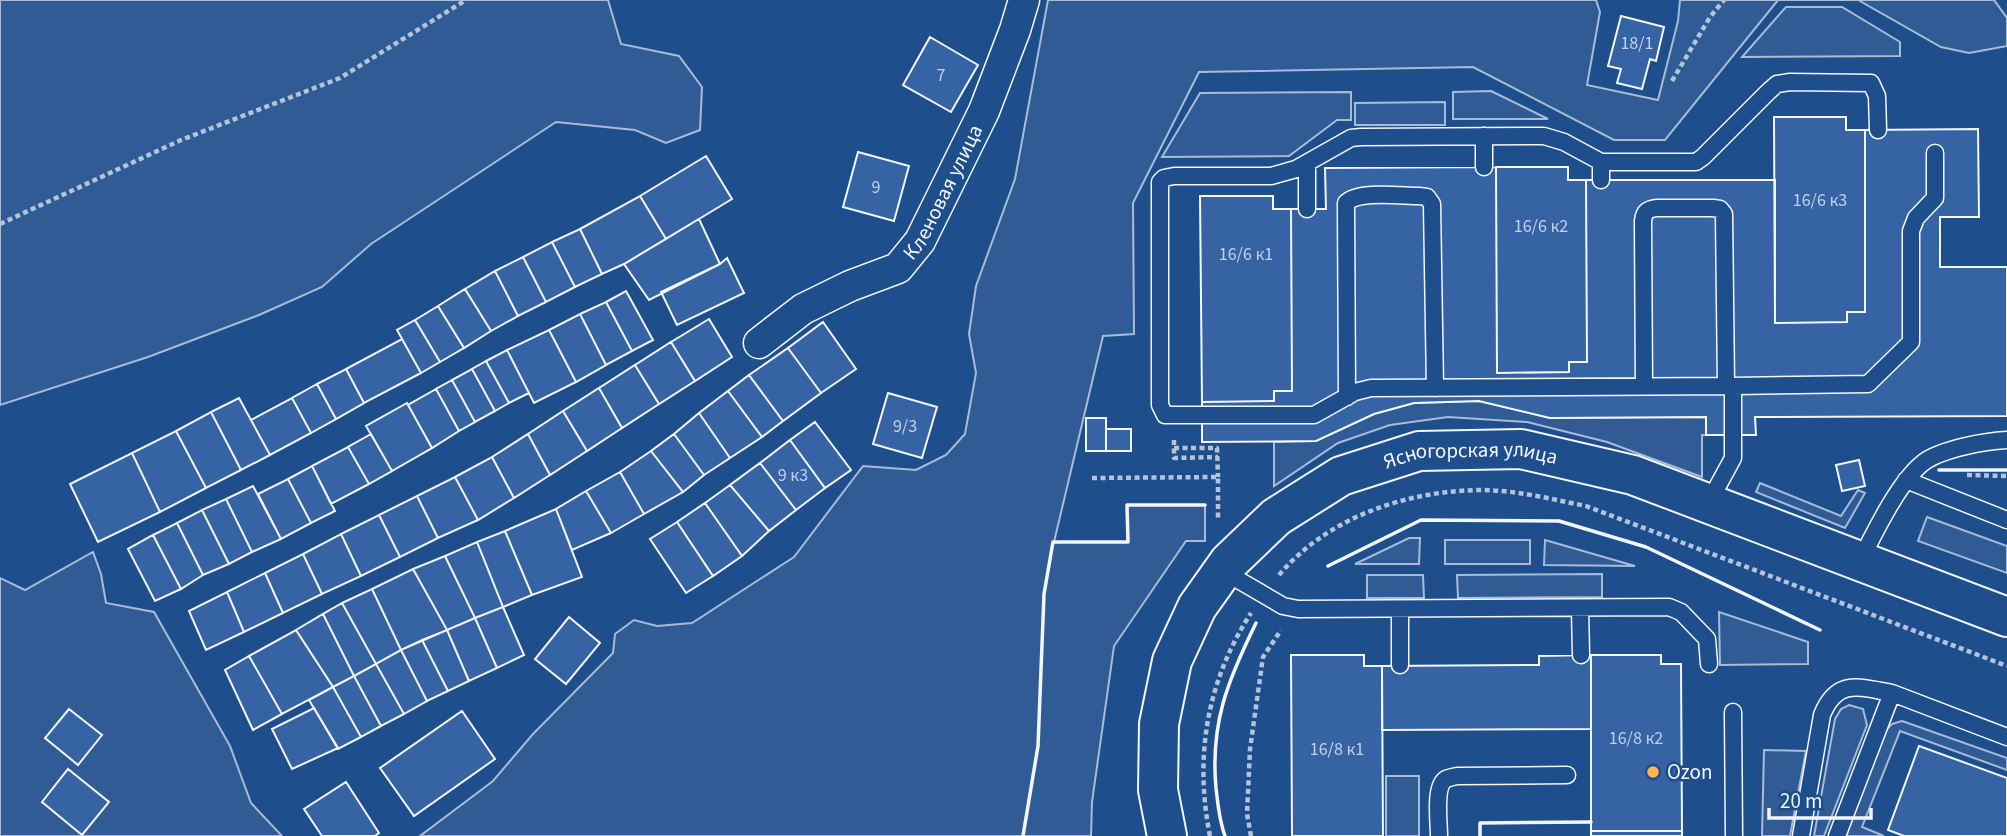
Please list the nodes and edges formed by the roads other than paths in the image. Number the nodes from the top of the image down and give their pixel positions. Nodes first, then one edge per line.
1 (1024, 0) edge
2 (1878, 130) dead end
3 (1484, 136) junction
4 (1935, 153) dead end
5 (1601, 162) junction
6 (1307, 163) junction
7 (1484, 167) dead end
8 (1601, 180) dead end
9 (1307, 209) dead end
10 (759, 343) dead end
11 (1730, 386) junction
12 (1644, 387) junction
13 (1435, 388) junction
14 (1347, 397) junction
15 (2007, 440) edge
16 (1906, 480) junction
17 (1708, 504) junction
18 (2007, 520) edge
19 (1860, 561) junction
20 (1223, 571) junction
21 (1580, 608) junction
22 (1400, 609) junction
23 (2007, 617) edge
24 (1581, 655) dead end
25 (1709, 664) dead end
26 (1400, 666) dead end
27 (1892, 693) junction
28 (1733, 712) dead end
29 (2007, 737) edge
30 (1567, 775) dead end
31 (1167, 836) edge
32 (1438, 836) edge
33 (1734, 836) edge
34 (1801, 836) edge
35 (1837, 836) edge

1 - 10 street, Кленовая улица
2 - 5 lane
3 - 5 lane
3 - 6 lane
3 - 7 lane
4 - 11 lane
5 - 8 lane
6 - 9 lane
6 - 14 lane
11 - 12 lane
11 - 12 lane
11 - 17 lane
12 - 13 lane
13 - 14 lane
13 - 14 lane
15 - 16 lane
16 - 18 lane
16 - 19 lane
17 - 19 street, Ясногорская улица
17 - 20 street, Ясногорская улица
19 - 23 street, Ясногорская улица
20 - 22 lane
20 - 31 street, Ясногорская улица
21 - 22 lane
21 - 24 lane
21 - 25 lane
22 - 26 lane
27 - 29 lane
27 - 34 lane
27 - 35 lane
28 - 33 lane
30 - 32 lane

